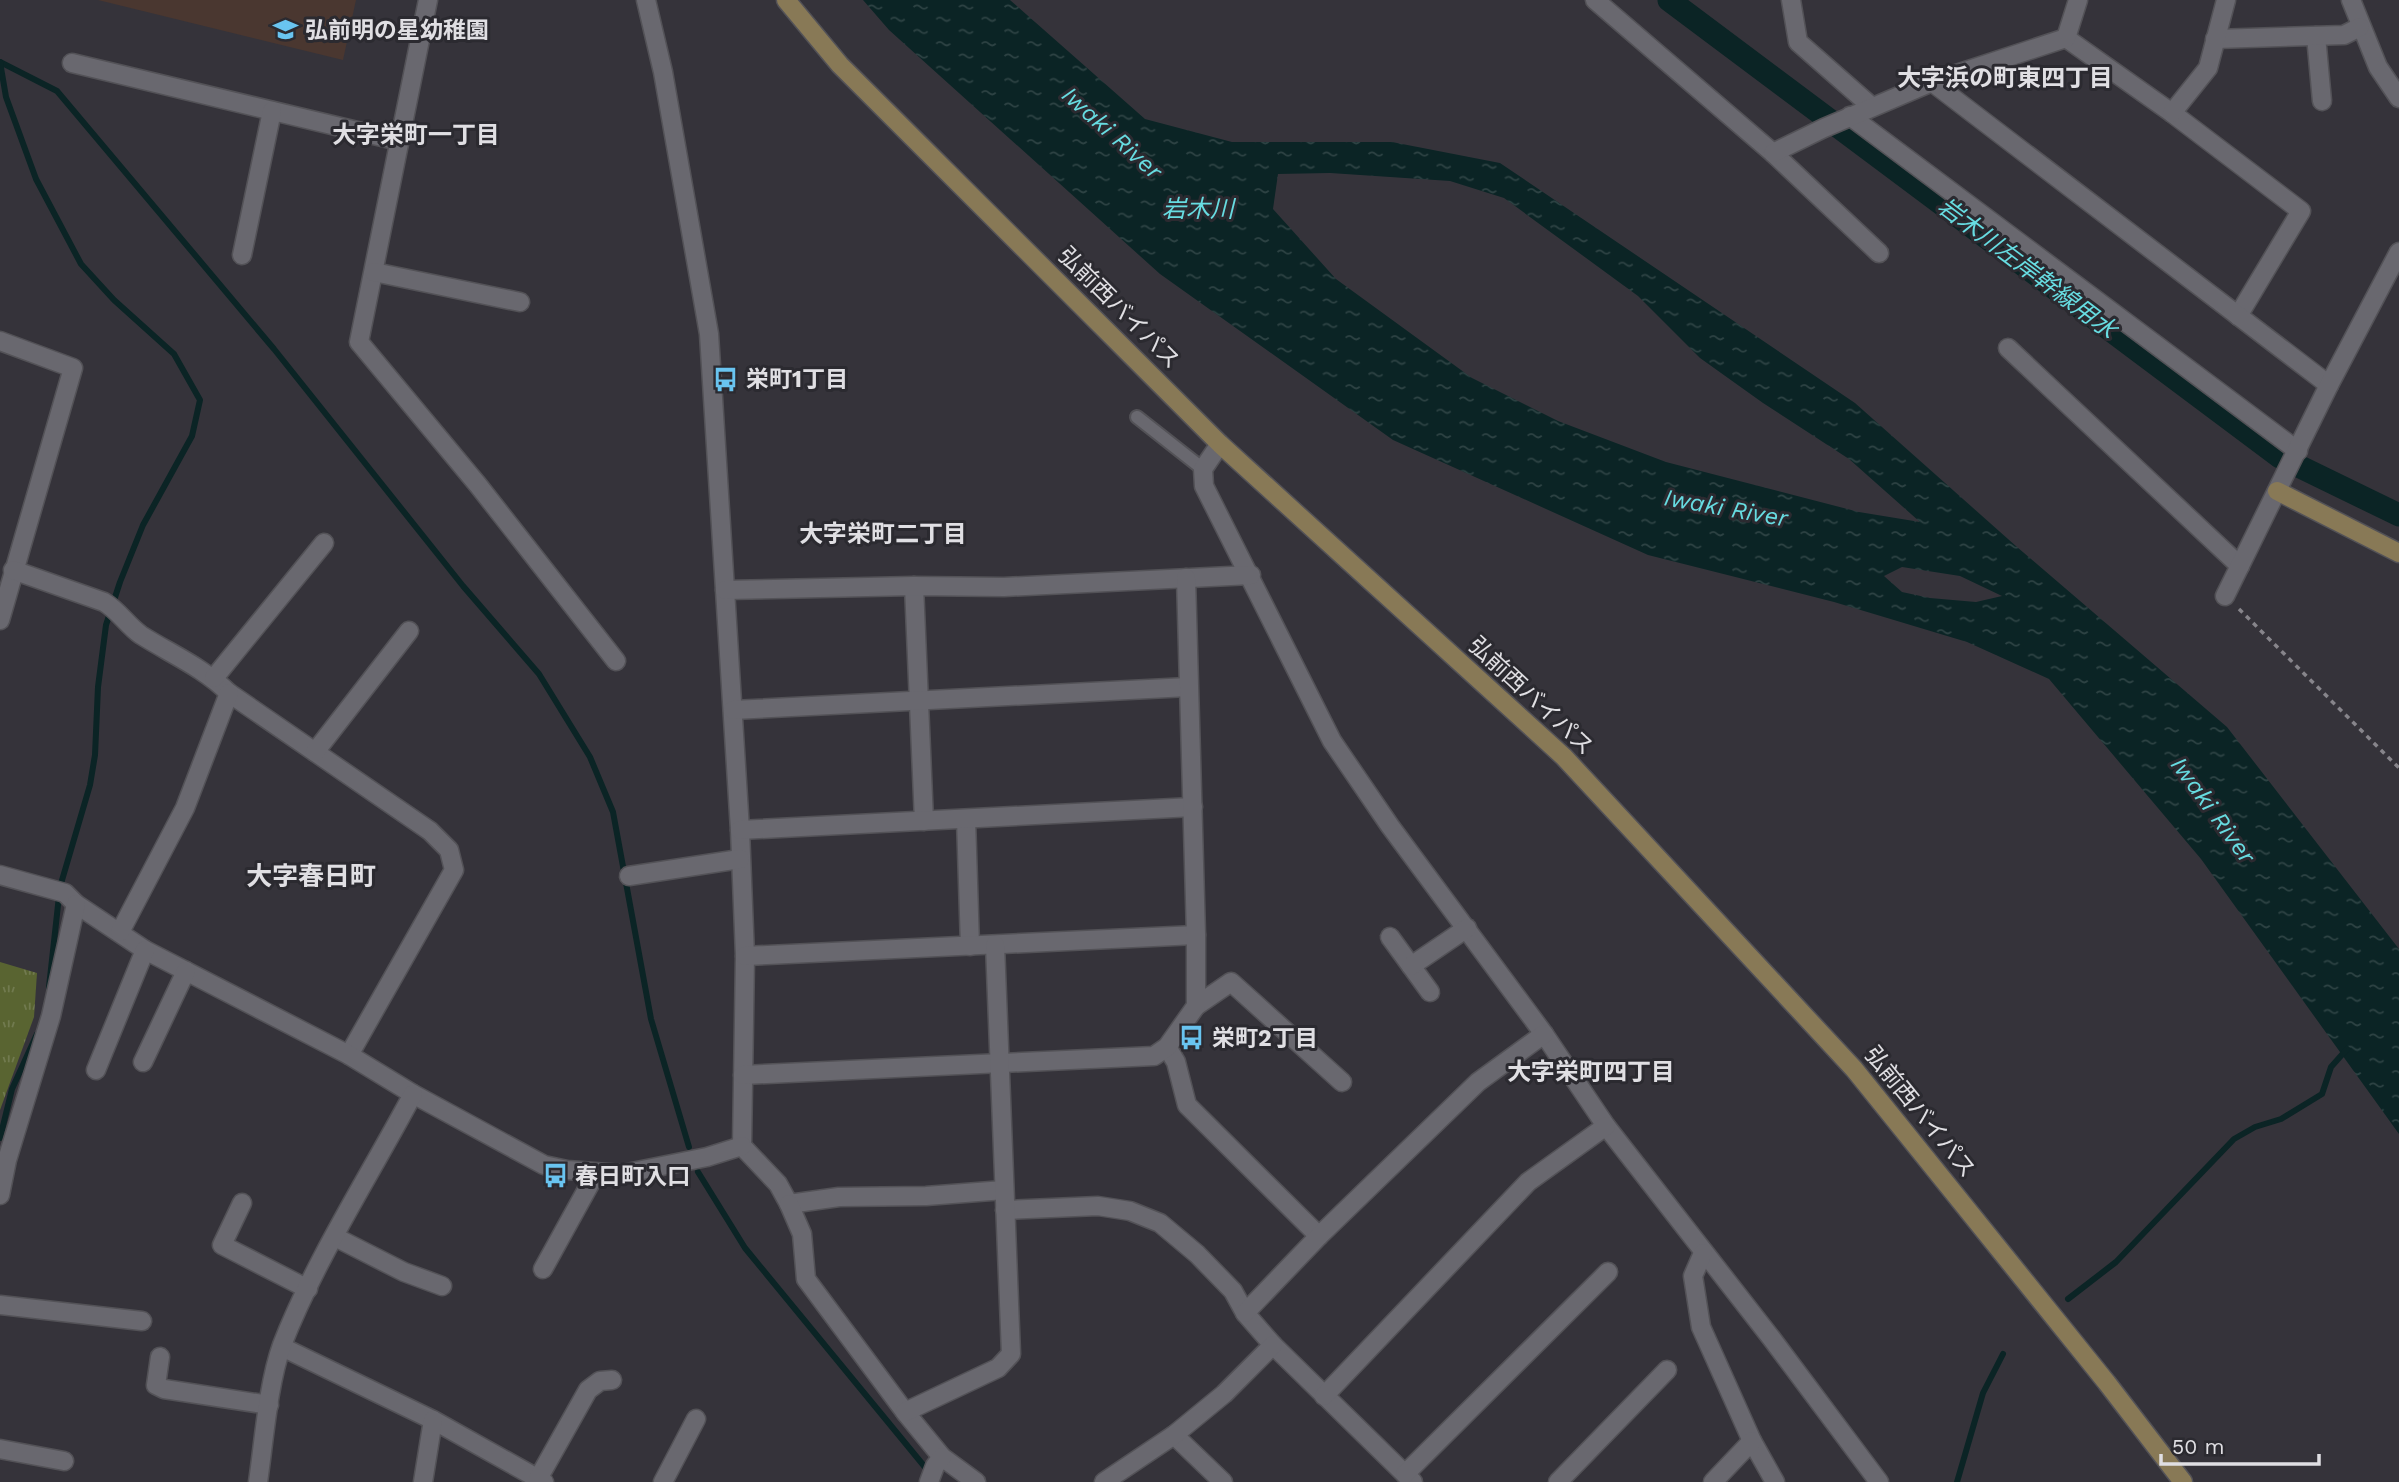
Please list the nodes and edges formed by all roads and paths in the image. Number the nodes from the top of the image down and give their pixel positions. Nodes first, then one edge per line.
1 (428, 0) edge
2 (646, 0) edge
3 (786, 0) edge
4 (1595, 0) edge
5 (1791, 0) edge
6 (2078, 0) edge
7 (2226, 0) edge
8 (2351, 0) edge
9 (2360, 27) junction
10 (2316, 36) junction
11 (2066, 38) junction
12 (2216, 39) junction
13 (72, 63) dead end
14 (1932, 82) junction
15 (2399, 98) edge
16 (2322, 101) dead end
17 (1871, 107) junction
18 (272, 111) junction
19 (2172, 113) junction
20 (1847, 118) junction
21 (399, 141) junction
22 (1773, 153) junction
23 (2399, 251) edge
24 (1879, 253) dead end
25 (242, 255) dead end
26 (374, 272) junction
27 (2393, 275) edge
28 (520, 302) dead end
29 (2238, 316) junction
30 (0, 341) edge
31 (2008, 348) dead end
32 (2329, 385) junction
33 (1138, 417) dead end
34 (1220, 444) junction
35 (2297, 453) junction
36 (1203, 469) junction
37 (2277, 491) junction
38 (324, 543) dead end
39 (2399, 553) edge
40 (2240, 566) junction
41 (13, 570) junction
42 (1251, 575) junction
43 (1186, 578) junction
44 (914, 586) junction
45 (725, 590) junction
46 (2225, 596) joint
47 (0, 620) edge
48 (409, 631) dead end
49 (616, 661) dead end
50 (214, 678) junction
51 (1188, 687) junction
52 (229, 693) junction
53 (918, 701) junction
54 (733, 710) junction
55 (314, 752) junction
56 (2399, 768) edge
57 (1192, 807) junction
58 (966, 819) junction
59 (924, 821) junction
60 (740, 830) junction
61 (740, 859) junction
62 (0, 875) edge
63 (629, 876) dead end
64 (64, 895) junction
65 (1467, 928) junction
66 (120, 932) junction
67 (1196, 935) junction
68 (1390, 937) dead end
69 (995, 945) junction
70 (970, 946) junction
71 (145, 950) junction
72 (745, 956) junction
73 (1411, 966) junction
74 (186, 971) junction
75 (1430, 992) dead end
76 (1196, 1006) junction
77 (1544, 1034) junction
78 (1167, 1047) junction
79 (349, 1055) junction
80 (143, 1062) dead end
81 (999, 1063) junction
82 (96, 1070) dead end
83 (743, 1075) junction
84 (1342, 1082) dead end
85 (414, 1094) junction
86 (1606, 1126) junction
87 (742, 1146) junction
88 (597, 1173) junction
89 (1004, 1190) junction
90 (0, 1195) edge
91 (242, 1203) dead end
92 (789, 1204) junction
93 (1004, 1210) junction
94 (1320, 1236) junction
95 (335, 1237) junction
96 (1703, 1253) junction
97 (543, 1269) dead end
98 (1608, 1272) dead end
99 (442, 1286) dead end
100 (308, 1289) junction
101 (0, 1305) edge
102 (1245, 1313) junction
103 (142, 1321) dead end
104 (1273, 1345) junction
105 (282, 1347) junction
106 (160, 1357) dead end
107 (1667, 1370) dead end
108 (611, 1380) dead end
109 (1324, 1396) junction
110 (269, 1405) junction
111 (905, 1412) junction
112 (696, 1419) dead end
113 (433, 1420) junction
114 (1174, 1435) junction
115 (1752, 1441) junction
116 (0, 1449) edge
117 (64, 1461) dead end
118 (935, 1468) edge
119 (1409, 1478) edge
120 (541, 1481) edge
121 (258, 1482) edge
122 (422, 1482) edge
123 (663, 1482) edge
124 (976, 1482) edge
125 (1104, 1482) edge
126 (1223, 1482) edge
127 (1558, 1482) edge
128 (1713, 1482) edge
129 (1775, 1482) edge
130 (1879, 1482) edge
131 (2183, 1482) edge

1 - 21 street
2 - 45 street
3 - 34 street, 弘前西バイパス
4 - 22 street
5 - 17 street
6 - 11 street
7 - 12 street
8 - 9 street
9 - 10 street
9 - 15 street
10 - 12 street
10 - 16 street
11 - 14 street
11 - 19 street
12 - 19 street
13 - 18 street
14 - 17 street
14 - 29 street
17 - 20 street
18 - 21 street
18 - 25 street
19 - 29 street
20 - 22 street
20 - 35 street
21 - 26 street
22 - 24 street
23 - 27 street
26 - 28 street
26 - 49 street
27 - 32 street
29 - 32 street
30 - 41 street
31 - 40 street
32 - 35 street
33 - 36 lane
34 - 36 street
34 - 131 street, 弘前西バイパス
35 - 37 street
36 - 42 street
37 - 39 street
37 - 40 street
38 - 50 street
40 - 46 street
41 - 47 street
41 - 50 street
42 - 43 street
42 - 65 street
43 - 44 street
43 - 51 street
44 - 45 street
44 - 53 street
45 - 54 street
46 - 56 path
48 - 55 street
50 - 52 street
51 - 53 street
51 - 57 street
52 - 55 street
52 - 66 street
53 - 54 street
53 - 59 street
54 - 60 street
55 - 79 street
57 - 58 street
57 - 67 street
58 - 59 street
58 - 70 street
59 - 60 street
60 - 61 street
61 - 63 street
61 - 72 street
62 - 64 street
64 - 66 street
64 - 90 street
65 - 73 street
65 - 77 street
66 - 71 street
67 - 69 street
67 - 76 street
68 - 73 street
69 - 70 street
69 - 81 street
70 - 72 street
71 - 74 street
71 - 82 street
72 - 83 street
73 - 75 street
74 - 79 street
74 - 80 street
76 - 78 street
76 - 84 street
77 - 86 street
77 - 94 street
78 - 81 street
78 - 94 street
79 - 85 street
81 - 83 street
81 - 89 street
83 - 87 street
85 - 88 street
85 - 95 street
86 - 96 street
86 - 109 street
87 - 88 street
87 - 92 street
88 - 97 street
89 - 92 street
89 - 93 street
91 - 100 street
92 - 111 street
93 - 102 street
93 - 111 street
94 - 102 street
95 - 99 street
95 - 100 street
96 - 115 street
96 - 130 street
98 - 119 street
100 - 105 street
101 - 103 street
102 - 104 street
104 - 109 street
104 - 114 street
105 - 110 street
105 - 113 street
106 - 110 street
107 - 127 street
108 - 120 street
109 - 119 street
110 - 121 street
111 - 118 street
112 - 123 street
113 - 120 street
113 - 122 street
114 - 125 street
114 - 126 street
115 - 128 street
115 - 129 street
116 - 117 street
118 - 124 street

